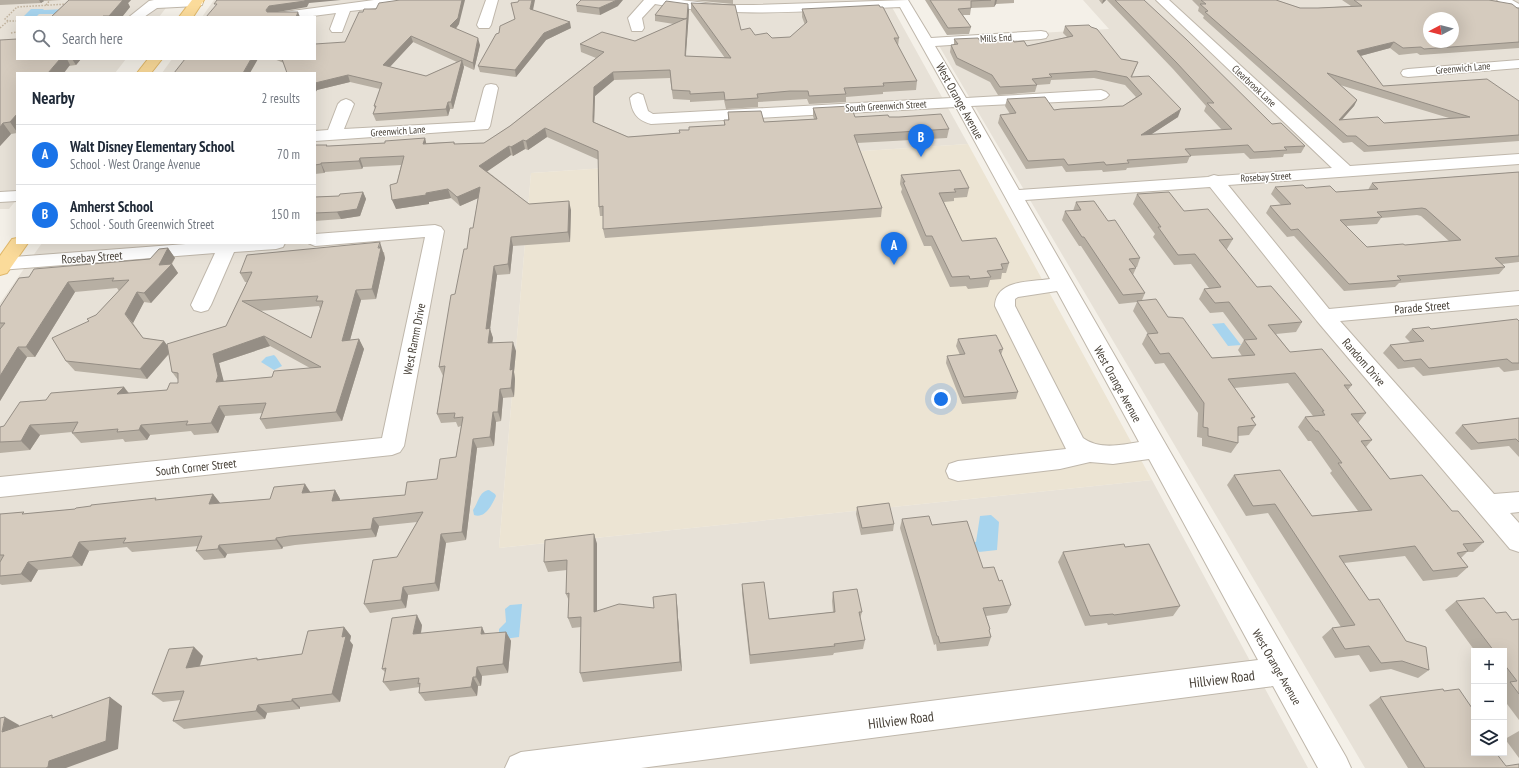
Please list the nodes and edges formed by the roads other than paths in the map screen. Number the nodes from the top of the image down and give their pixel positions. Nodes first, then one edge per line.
1 (415, 0) edge
2 (492, 0) edge
3 (651, 0) edge
4 (656, 0) edge
5 (1162, 0) edge
6 (1503, 0) edge
7 (197, 1) edge
8 (363, 2) edge
9 (903, 2) edge
10 (344, 8) junction
11 (1519, 10) edge
12 (137, 16) edge
13 (187, 16) edge
14 (284, 16) edge
15 (484, 25) dead end
16 (637, 28) dead end
17 (336, 29) dead end
18 (1041, 35) dead end
19 (927, 42) junction
20 (153, 60) edge
21 (1519, 64) edge
22 (145, 72) edge
23 (1408, 73) dead end
24 (491, 88) dead end
25 (1101, 95) dead end
26 (638, 98) dead end
27 (961, 102) junction
28 (346, 104) dead end
29 (334, 135) junction
30 (316, 136) edge
31 (1519, 159) edge
32 (1346, 172) junction
33 (1214, 180) junction
34 (16, 196) edge
35 (1013, 196) junction
36 (0, 197) edge
37 (316, 240) edge
38 (18, 244) edge
39 (264, 244) edge
40 (227, 247) junction
41 (1, 266) edge
42 (1062, 284) junction
43 (1519, 298) edge
44 (201, 305) dead end
45 (1324, 316) junction
46 (392, 446) joint
47 (1155, 449) junction
48 (1089, 453) junction
49 (958, 471) dead end
50 (0, 487) edge
51 (1519, 502) edge
52 (1488, 505) junction
53 (1519, 541) edge
54 (1280, 671) junction
55 (522, 768) edge
56 (1335, 768) edge

1 - 8 street
2 - 15 street
3 - 16 street
4 - 9 street
5 - 32 street, Clearbrook Lane
6 - 11 street
7 - 12 street
7 - 13 main road
8 - 10 street
9 - 19 street, West Orange Avenue
10 - 14 street
10 - 17 street
18 - 19 street, Mills End
19 - 27 street, West Orange Avenue
20 - 22 main road
21 - 23 street, Greenwich Lane
24 - 29 street, Greenwich Lane
25 - 27 street, South Greenwich Street
26 - 27 street, South Greenwich Street
27 - 35 street, West Orange Avenue
28 - 29 street
29 - 30 street, Greenwich Lane
31 - 32 street, Rosebay Street
32 - 33 street, Rosebay Street
33 - 35 street, Rosebay Street
33 - 45 street, Random Drive
34 - 36 street
35 - 42 street, West Orange Avenue
37 - 46 street, West Ramm Drive
38 - 41 main road
39 - 40 street, Rosebay Street
40 - 41 street, Rosebay Street
40 - 44 street
42 - 47 street, West Orange Avenue
42 - 48 street
43 - 45 street, Parade Street
45 - 52 street, Random Drive
46 - 50 street, South Corner Street
47 - 48 street
47 - 54 street, West Orange Avenue
48 - 49 street
51 - 52 street
52 - 53 street, Random Drive
54 - 55 street, Hillview Road
54 - 56 street, West Orange Avenue

